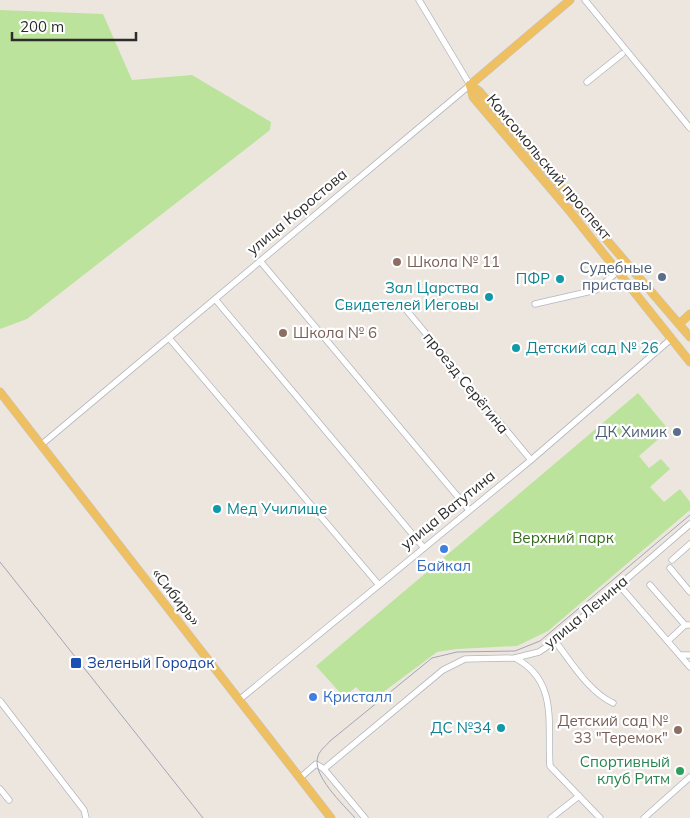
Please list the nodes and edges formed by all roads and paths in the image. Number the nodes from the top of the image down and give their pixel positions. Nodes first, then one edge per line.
1 (419, 0) edge
2 (570, 0) edge
3 (585, 0) edge
4 (622, 54) dead end
5 (587, 82) dead end
6 (470, 85) junction
7 (690, 128) edge
8 (260, 261) junction
9 (617, 272) dead end
10 (215, 299) junction
11 (535, 304) dead end
12 (662, 305) junction
13 (403, 306) dead end
14 (651, 314) junction
15 (690, 314) edge
16 (679, 324) junction
17 (690, 337) edge
18 (169, 338) junction
19 (672, 340) junction
20 (690, 362) edge
21 (0, 392) edge
22 (41, 445) junction
23 (531, 460) junction
24 (469, 510) junction
25 (690, 524) edge
26 (690, 544) edge
27 (424, 548) junction
28 (672, 560) dead end
29 (670, 568) dead end
30 (379, 585) junction
31 (619, 585) junction
32 (650, 585) dead end
33 (690, 592) edge
34 (687, 625) edge
35 (555, 641) junction
36 (669, 642) junction
37 (680, 655) junction
38 (690, 655) edge
39 (515, 658) junction
40 (690, 667) edge
41 (240, 700) junction
42 (0, 701) edge
43 (613, 703) dead end
44 (324, 769) junction
45 (690, 777) edge
46 (300, 778) junction
47 (0, 789) edge
48 (579, 796) junction
49 (9, 800) dead end
50 (86, 818) edge
51 (331, 818) edge
52 (365, 818) edge
53 (551, 818) edge
54 (600, 818) edge
55 (644, 818) edge

1 - 6 street
2 - 6 main road, улица Коростова
3 - 7 street
4 - 5 street
6 - 8 street, улица Коростова
6 - 12 main road, Комсомольский проспект
6 - 14 main road, Комсомольский проспект
8 - 10 street, улица Коростова
8 - 24 street
9 - 11 street
10 - 18 street, улица Коростова
10 - 27 street
12 - 14 main road
12 - 16 main road, Комсомольский проспект
13 - 23 street, проезд Серёгина
14 - 19 main road, Комсомольский проспект
15 - 16 main road
16 - 17 main road, Комсомольский проспект
18 - 22 street, улица Коростова
18 - 30 street
19 - 20 main road, Комсомольский проспект
19 - 23 street, улица Ватутина
21 - 22 main road, «Сибирь»
22 - 41 main road, «Сибирь»
23 - 24 street, улица Ватутина
24 - 27 street, улица Ватутина
25 - 31 street, улица Ленина
26 - 28 street
27 - 30 street, улица Ватутина
29 - 33 street
30 - 41 street, улица Ватутина
31 - 35 street, улица Ленина
31 - 36 street
32 - 34 street
34 - 36 street
35 - 39 street, улица Ленина
35 - 43 street
36 - 37 street
37 - 38 street
37 - 40 street
39 - 44 street, улица Ленина
39 - 48 street
41 - 46 main road, «Сибирь»
42 - 50 street
44 - 46 street
44 - 52 street
45 - 55 street
46 - 51 main road, «Сибирь»
47 - 49 street
48 - 53 street
48 - 54 street

